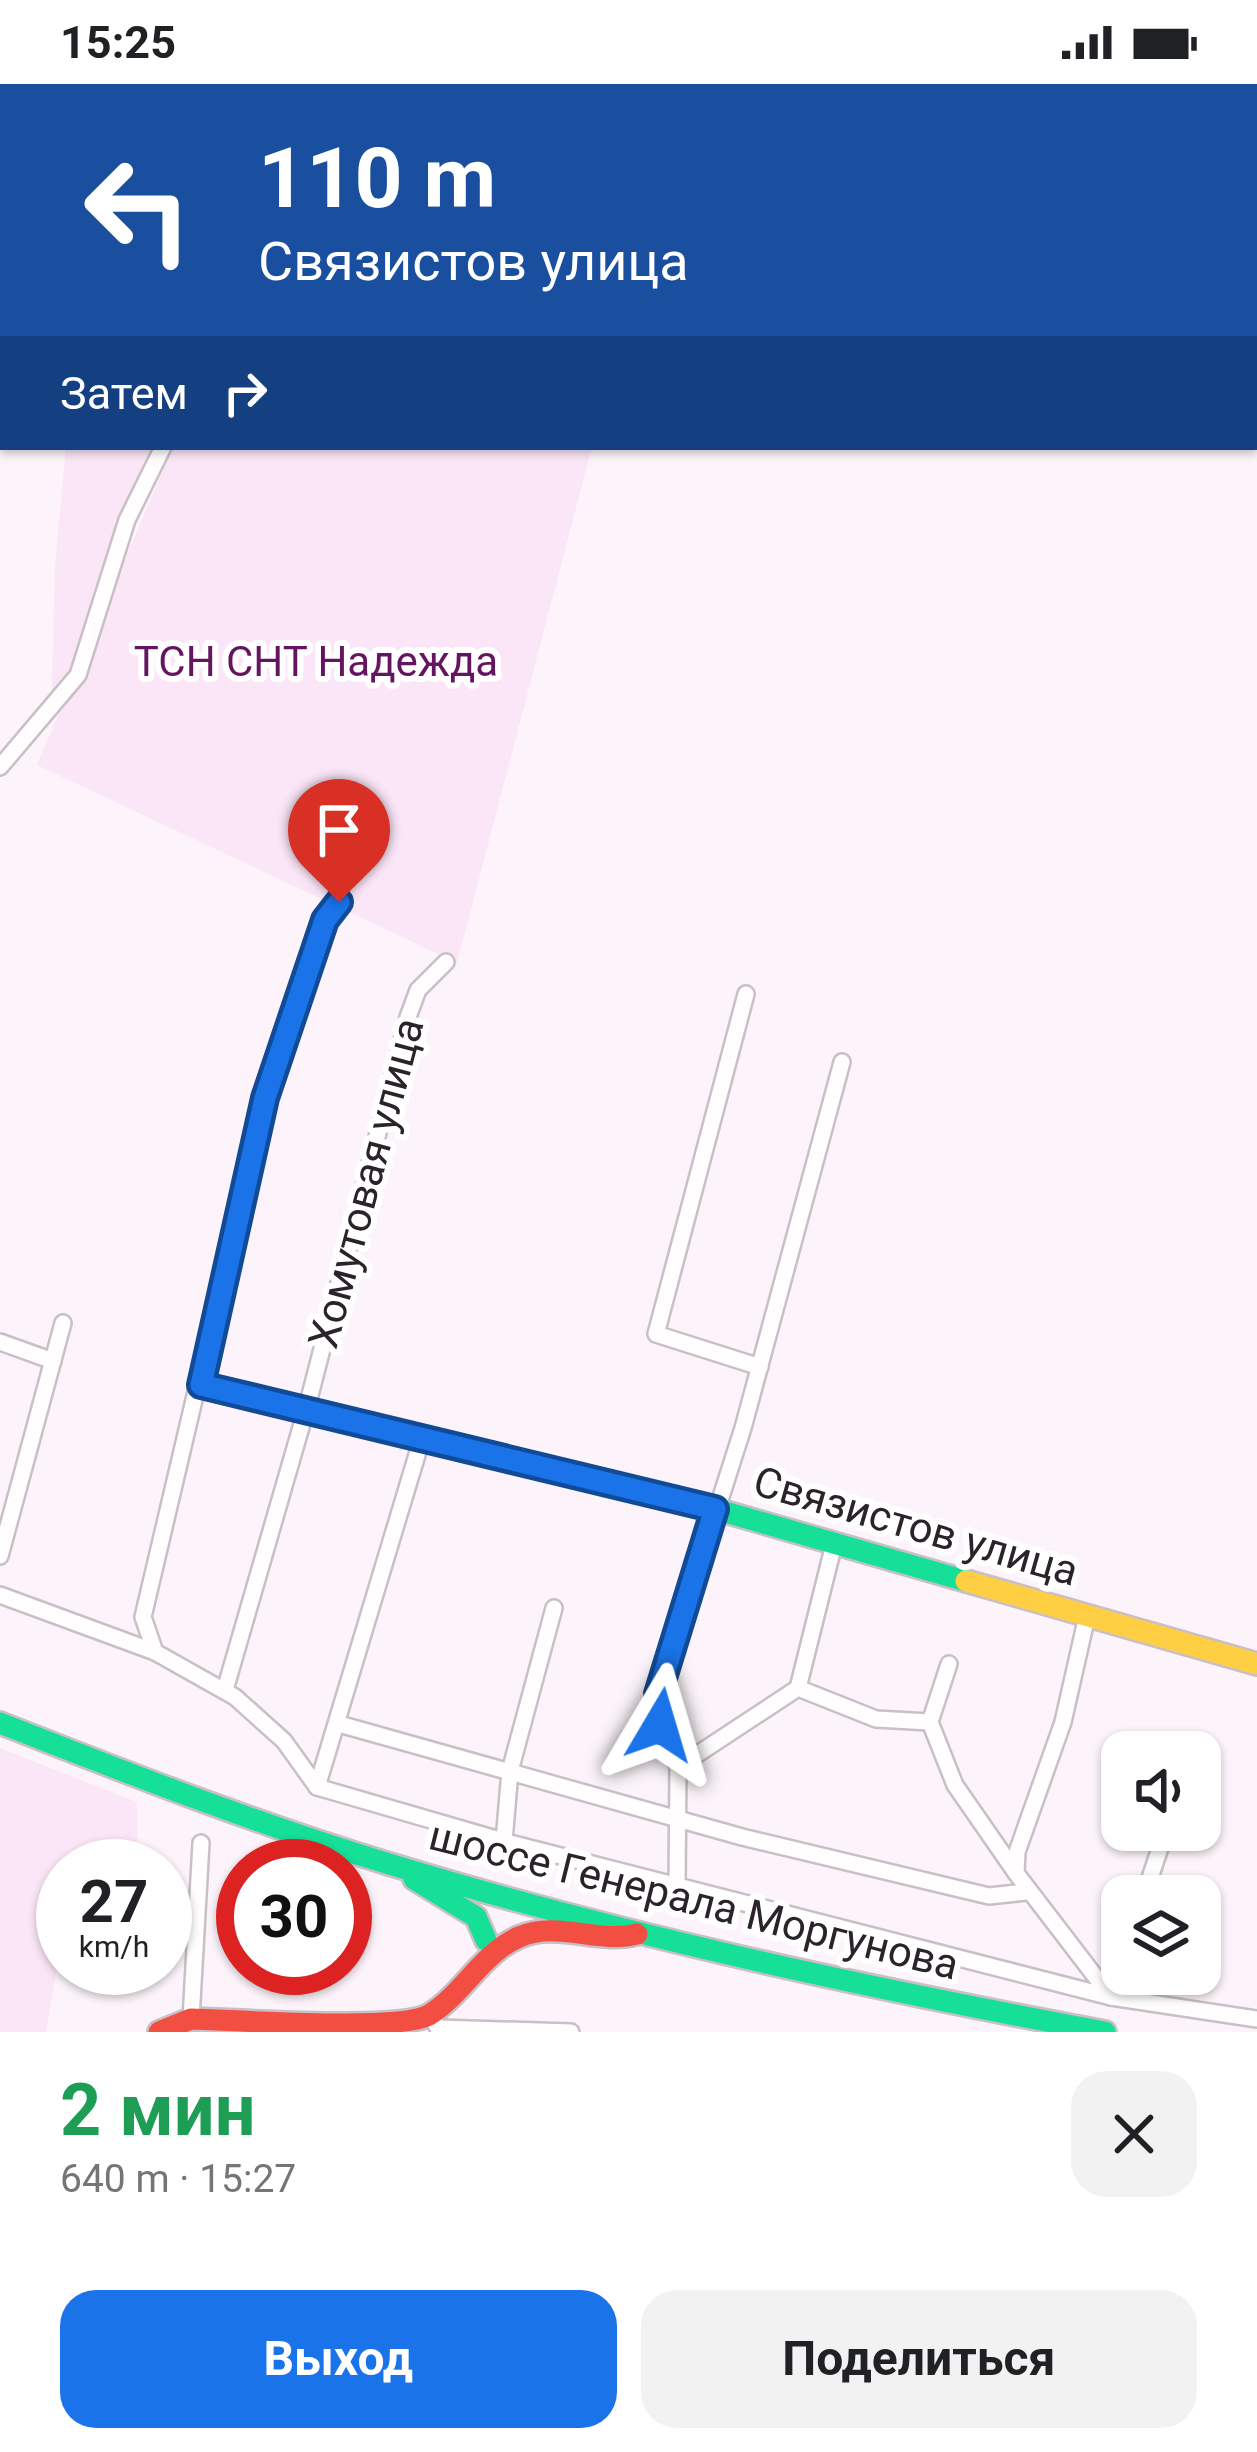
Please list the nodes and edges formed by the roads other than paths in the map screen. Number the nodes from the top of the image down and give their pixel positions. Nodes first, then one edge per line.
1 (162, 450) edge
2 (0, 767) edge
3 (339, 902) dead end
4 (446, 962) dead end
5 (746, 994) dead end
6 (842, 1063) dead end
7 (63, 1323) dead end
8 (0, 1342) edge
9 (53, 1360) junction
10 (760, 1367) junction
11 (201, 1385) junction
12 (304, 1409) junction
13 (423, 1435) junction
14 (715, 1509) junction
15 (834, 1544) junction
16 (0, 1556) edge
17 (0, 1595) edge
18 (554, 1608) dead end
19 (1087, 1616) junction
20 (155, 1652) junction
21 (949, 1664) dead end
22 (1257, 1664) edge
23 (798, 1688) junction
24 (225, 1690) junction
25 (930, 1722) junction
26 (0, 1723) edge
27 (339, 1724) junction
28 (678, 1767) junction
29 (510, 1771) junction
30 (317, 1787) junction
31 (679, 1816) junction
32 (504, 1841) junction
33 (201, 1843) dead end
34 (382, 1862) junction
35 (1016, 1873) junction
36 (677, 1887) junction
37 (1026, 1892) junction
38 (507, 1899) junction
39 (637, 1934) junction
40 (491, 1950) junction
41 (1111, 1997) junction
42 (430, 2016) junction
43 (191, 2019) junction
44 (1257, 2019) edge
45 (295, 2027) edge
46 (482, 2031) edge
47 (159, 2032) edge
48 (571, 2032) edge
49 (1105, 2032) edge

1 - 2 street
3 - 11 street
4 - 12 street, Хомутовая улица
5 - 10 street
6 - 10 street
7 - 9 street
8 - 9 street
9 - 16 street
10 - 14 street
11 - 12 street, Связистов улица
11 - 20 street
12 - 13 street, Связистов улица
12 - 24 street, Хомутовая улица
13 - 14 street, Связистов улица
13 - 27 street
14 - 15 street, Связистов улица
14 - 28 street
15 - 19 street, Связистов улица
15 - 23 street
17 - 20 street
18 - 29 street
19 - 22 street, Связистов улица
19 - 35 street
20 - 24 street
21 - 25 street
23 - 25 street
23 - 28 street
24 - 30 street
25 - 35 street
26 - 34 street, шоссе Генерала Моргунова
27 - 29 street
27 - 30 street
28 - 31 street
29 - 31 street
29 - 32 street
30 - 32 street
31 - 36 street
31 - 37 street
32 - 36 street
33 - 43 street
34 - 38 street, шоссе Генерала Моргунова
34 - 40 street
35 - 37 street
36 - 41 street
37 - 41 street
38 - 39 street, шоссе Генерала Моргунова
38 - 40 street
39 - 40 street
39 - 49 street, шоссе Генерала Моргунова
40 - 42 street
41 - 44 street
42 - 45 street
42 - 46 street
43 - 45 street
43 - 47 street
46 - 48 street

